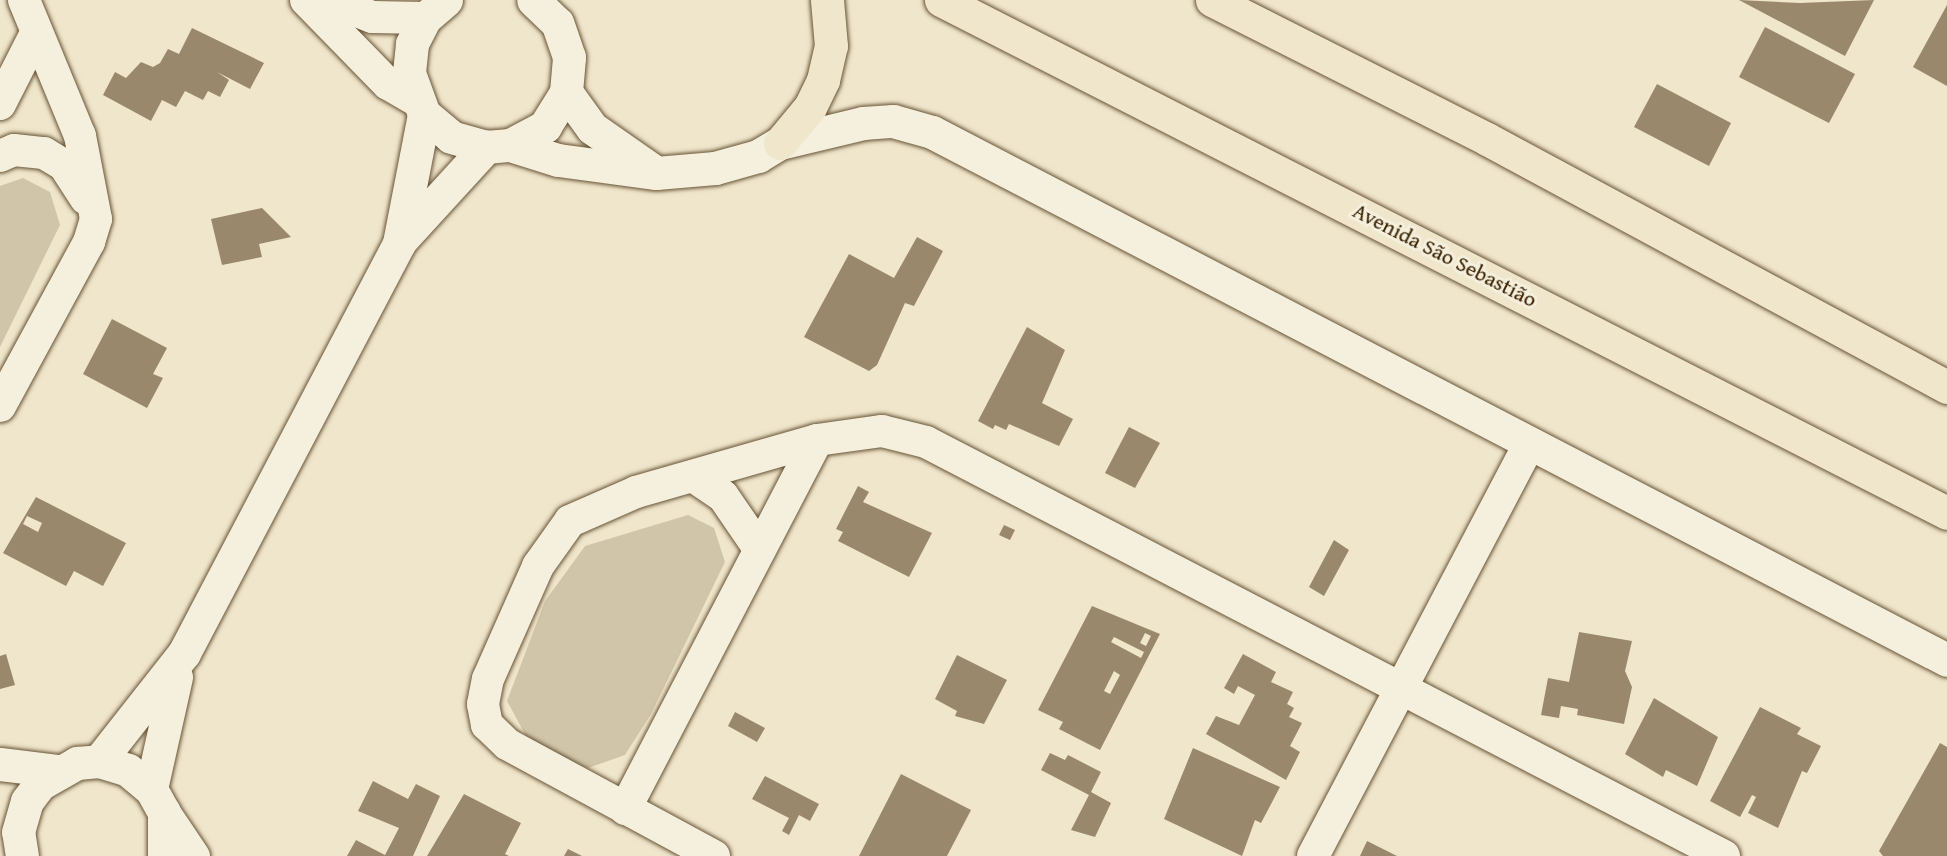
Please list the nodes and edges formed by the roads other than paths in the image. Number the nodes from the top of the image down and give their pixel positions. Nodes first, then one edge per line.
1 (24, 0) edge
2 (306, 0) edge
3 (329, 0) edge
4 (533, 0) edge
5 (827, 0) edge
6 (941, 0) edge
7 (1212, 0) edge
8 (436, 9) edge
9 (559, 12) edge
10 (36, 33) junction
11 (566, 92) junction
12 (0, 104) edge
13 (421, 108) junction
14 (780, 143) junction
15 (498, 146) junction
16 (0, 156) edge
17 (656, 172) junction
18 (96, 219) junction
19 (399, 243) junction
20 (1947, 387) edge
21 (0, 406) edge
22 (817, 440) junction
23 (1529, 446) junction
24 (693, 476) junction
25 (1947, 513) edge
26 (760, 550) junction
27 (184, 653) junction
28 (1947, 660) edge
29 (1401, 689) junction
30 (99, 761) junction
31 (0, 764) edge
32 (57, 771) junction
33 (158, 801) junction
34 (626, 809) junction
35 (14, 834) edge
36 (164, 856) edge
37 (193, 856) edge
38 (714, 856) edge
39 (1313, 856) edge
40 (1724, 856) edge

1 - 10 street
2 - 13 street
3 - 8 street
4 - 9 street
5 - 14 main road
6 - 25 main road, Avenida São Sebastião
7 - 20 main road
8 - 13 street
9 - 11 street
10 - 12 street
10 - 18 street
11 - 15 street
11 - 17 street
13 - 15 street
13 - 19 street
14 - 17 street
14 - 23 street
15 - 17 street
15 - 19 street
16 - 18 street
18 - 21 street
19 - 27 street
22 - 24 street
22 - 26 street
22 - 29 street
23 - 28 street
23 - 29 street
24 - 26 street
24 - 34 street
26 - 34 street
27 - 30 street
27 - 33 street
29 - 39 street
29 - 40 street
30 - 32 street
30 - 33 street
31 - 32 street
32 - 35 street
33 - 36 street
33 - 37 street
34 - 38 street

